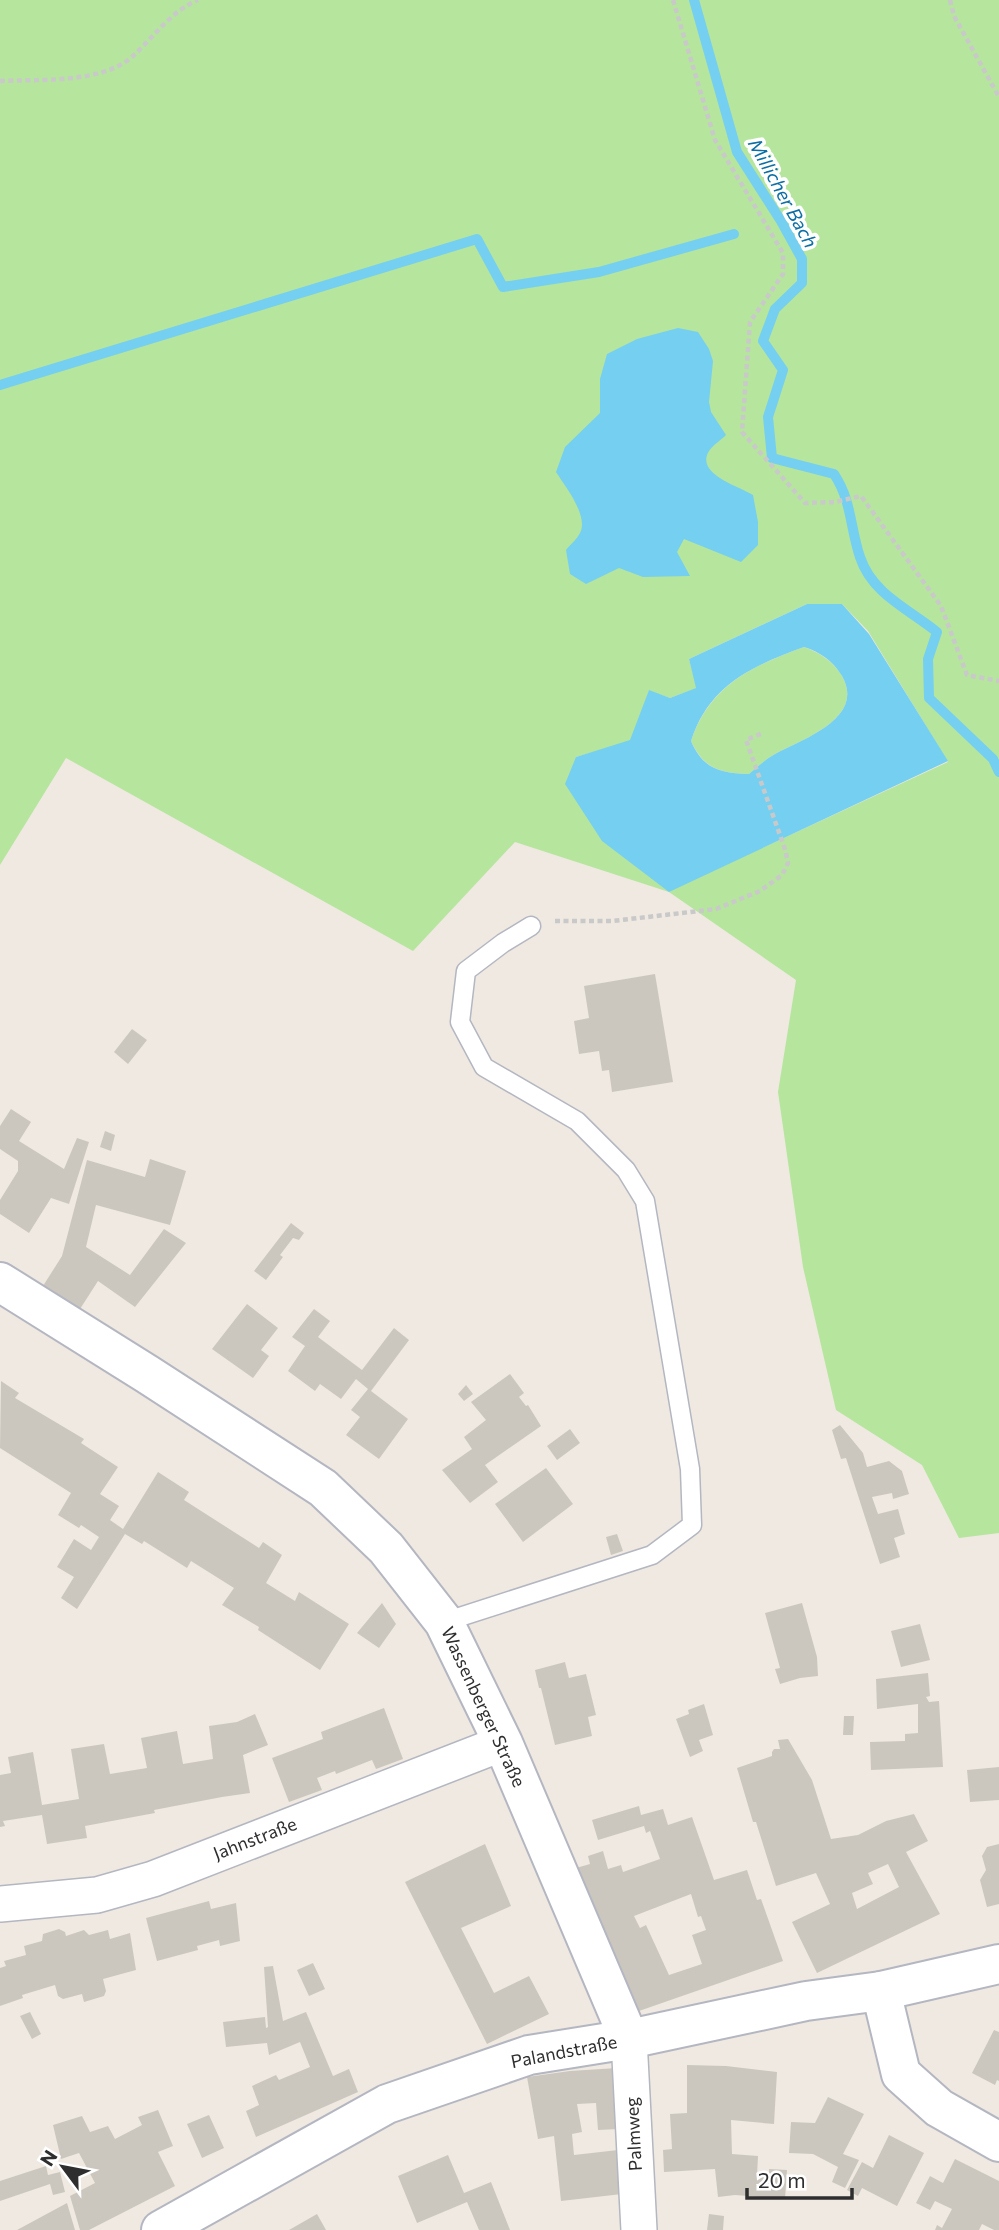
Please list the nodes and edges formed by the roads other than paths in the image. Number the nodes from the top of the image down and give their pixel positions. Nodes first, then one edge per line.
1 (531, 926) road end
2 (0, 1282) edge
3 (444, 1622) junction
4 (503, 1743) junction
5 (0, 1904) edge
6 (999, 1964) edge
7 (881, 1991) junction
8 (629, 2039) junction
9 (999, 2142) edge
10 (161, 2230) edge
11 (639, 2230) edge

1 - 3 lane
2 - 3 street, Wassenberger Straße
3 - 4 street, Wassenberger Straße
4 - 5 street, Jahnstraße
4 - 8 street, Wassenberger Straße
6 - 7 street, Palandstraße
7 - 8 street, Palandstraße
7 - 9 street
8 - 10 street, Palandstraße
8 - 11 street, Palmweg

